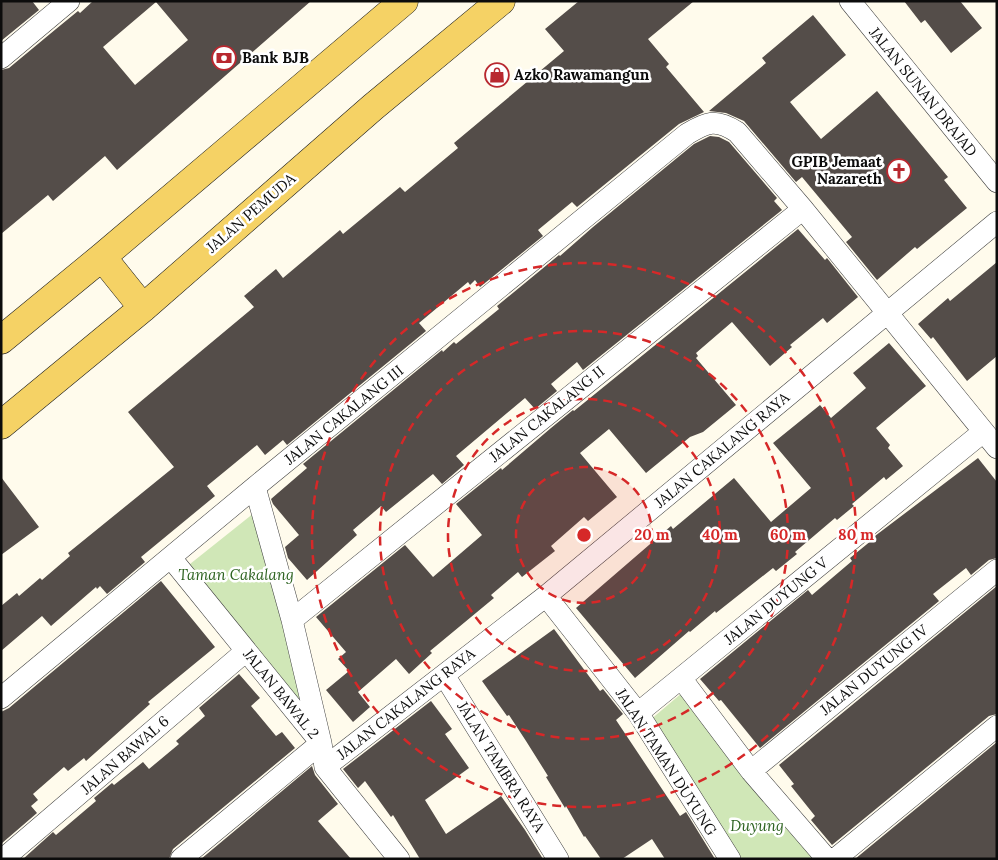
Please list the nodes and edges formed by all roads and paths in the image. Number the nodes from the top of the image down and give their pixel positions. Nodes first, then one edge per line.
1 (69, 1) edge
2 (404, 1) edge
3 (501, 1) edge
4 (854, 2) edge
5 (1, 58) edge
6 (997, 182) edge
7 (803, 209) junction
8 (997, 222) edge
9 (102, 257) junction
10 (142, 308) junction
11 (888, 313) junction
12 (1, 340) edge
13 (1, 425) edge
14 (983, 432) junction
15 (997, 448) edge
16 (255, 487) junction
17 (171, 558) junction
18 (997, 570) edge
19 (546, 596) junction
20 (292, 620) junction
21 (246, 651) junction
22 (444, 675) junction
23 (682, 678) junction
24 (1, 698) edge
25 (638, 713) junction
26 (997, 726) edge
27 (321, 743) junction
28 (325, 767) junction
29 (751, 771) junction
30 (399, 858) edge
31 (3, 859) edge
32 (181, 859) edge
33 (558, 859) edge
34 (730, 859) edge
35 (827, 859) edge
36 (835, 859) edge

1 - 5 street
2 - 9 main road
3 - 10 main road, JALAN PEMUDA
4 - 6 street, JALAN SUNAN DRAJAD
7 - 11 street, JALAN CAKALANG III
7 - 16 street, JALAN CAKALANG III
7 - 20 street, JALAN CAKALANG II
8 - 11 street, JALAN CAKALANG RAYA
9 - 10 main road
9 - 12 main road
10 - 13 main road, JALAN PEMUDA
11 - 14 street, JALAN CAKALANG III
11 - 19 street, JALAN CAKALANG RAYA
14 - 15 street, JALAN CAKALANG III
14 - 23 street, JALAN DUYUNG V
16 - 17 street, JALAN CAKALANG III
16 - 20 street
17 - 21 street, JALAN BAWAL 2
17 - 24 street, JALAN CAKALANG III
18 - 29 street, JALAN DUYUNG IV
19 - 22 street, JALAN CAKALANG RAYA
19 - 25 street, JALAN TAMAN DUYUNG
20 - 27 street
21 - 27 street, JALAN BAWAL 2
21 - 31 street, JALAN BAWAL 6
22 - 28 street, JALAN CAKALANG RAYA
22 - 33 street, JALAN TAMBRA RAYA
23 - 25 street, JALAN DUYUNG V
23 - 29 street
25 - 34 street, JALAN TAMAN DUYUNG
26 - 36 street
27 - 28 street, JALAN BAWAL 2
27 - 32 street
28 - 30 street, JALAN BAWAL 2
29 - 35 street

